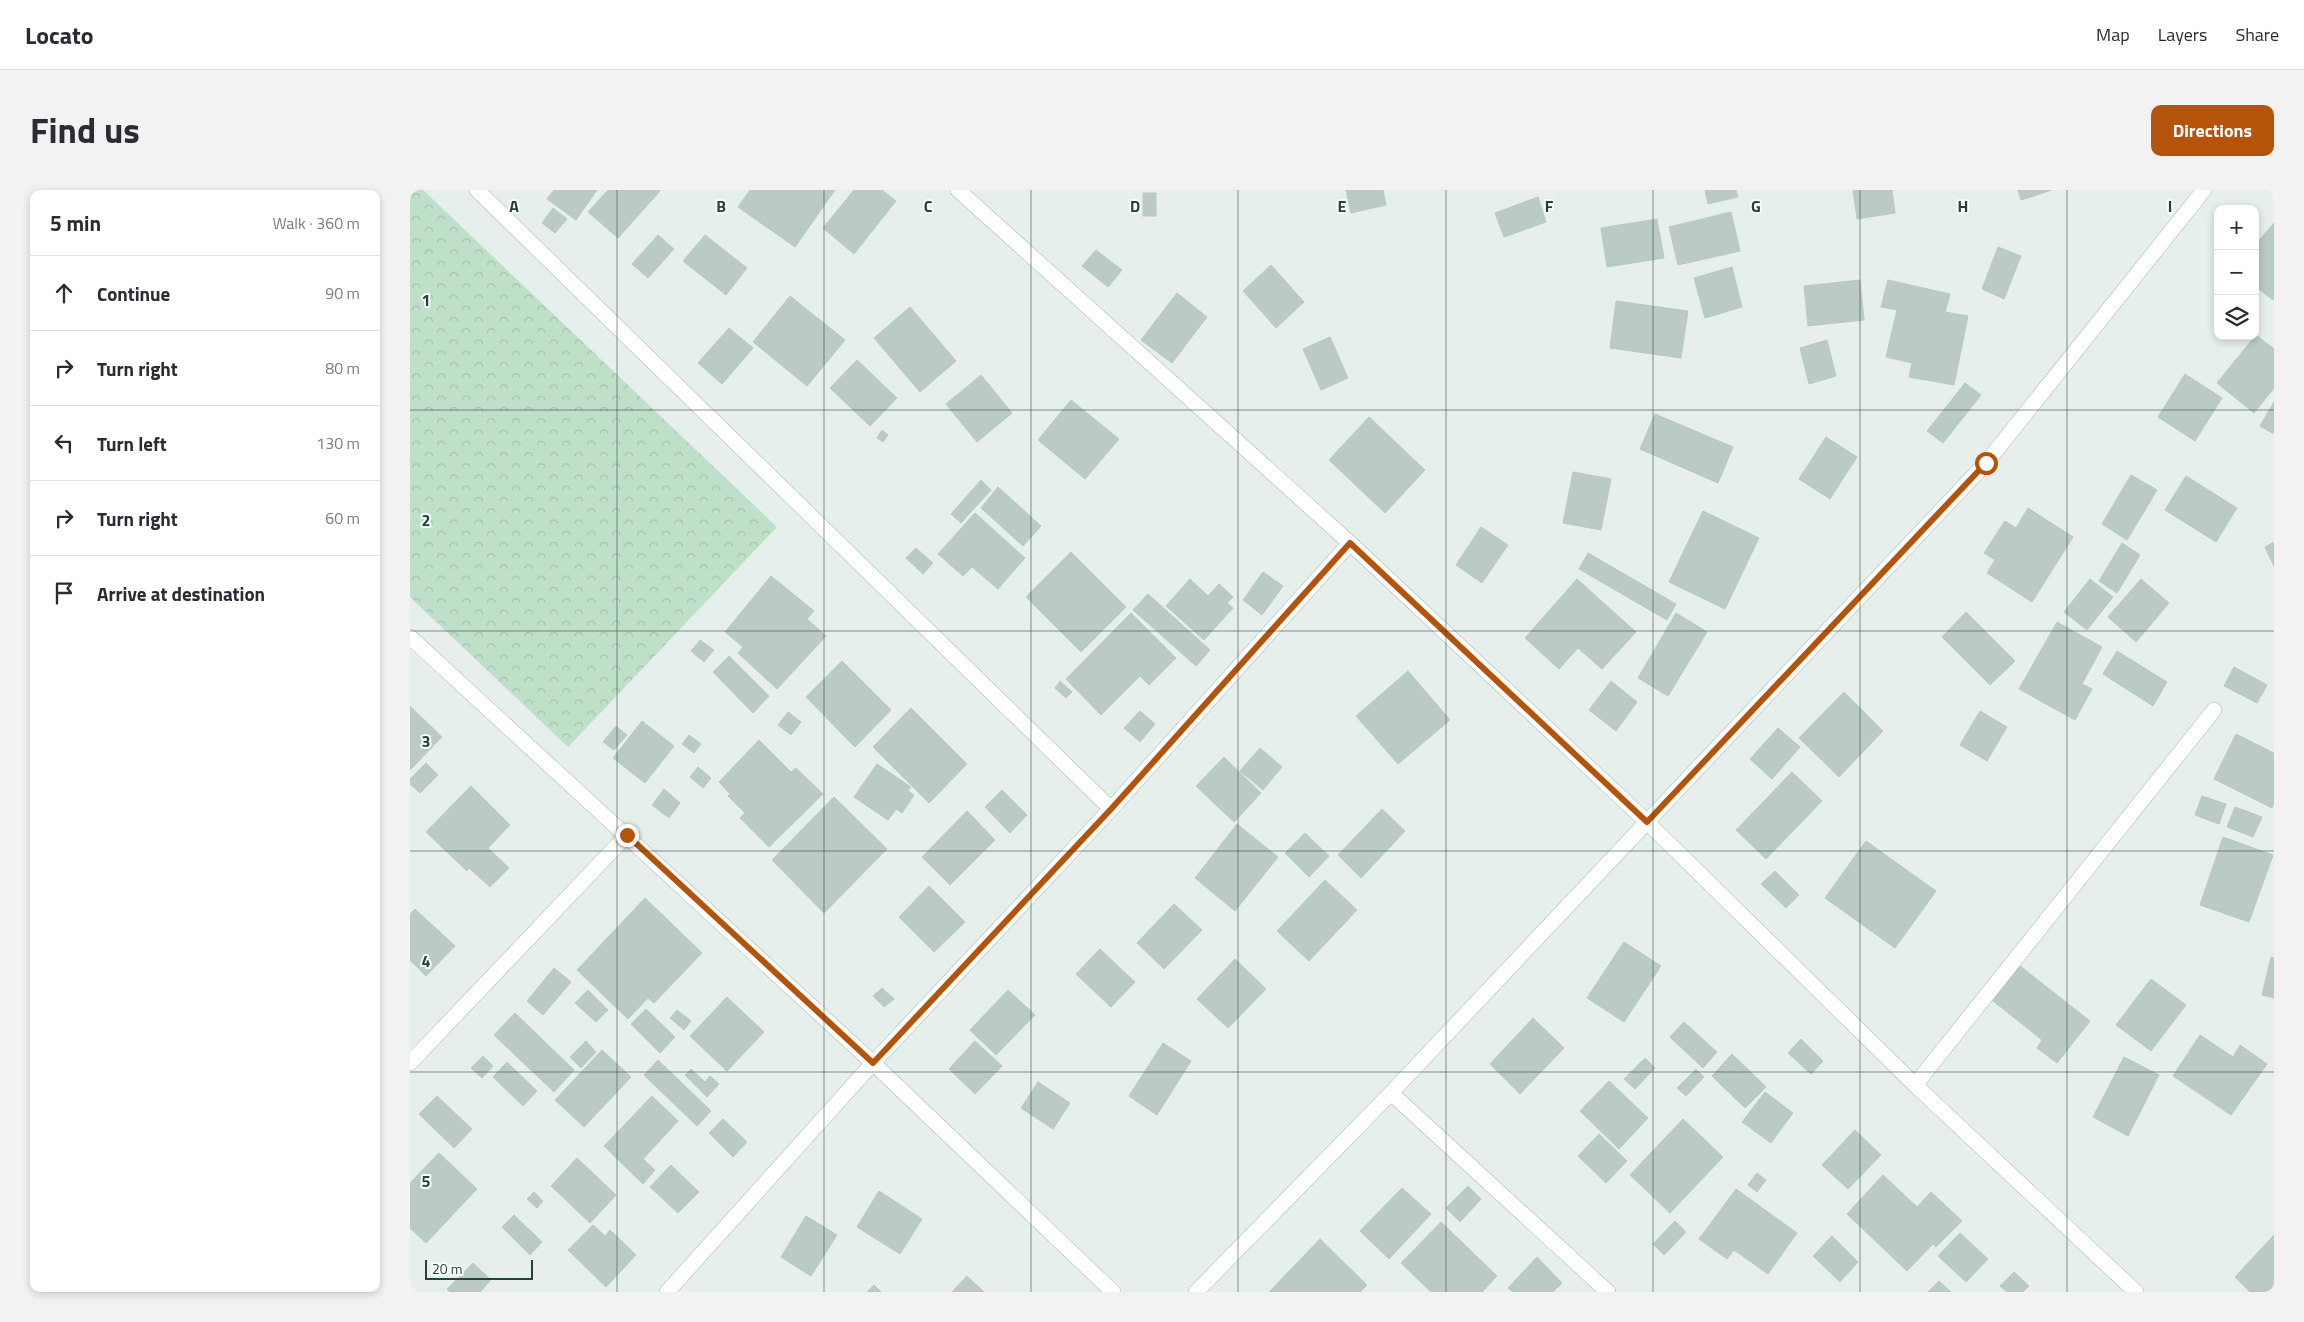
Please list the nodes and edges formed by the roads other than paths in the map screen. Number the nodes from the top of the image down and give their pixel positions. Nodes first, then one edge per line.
1 (477, 190) edge
2 (958, 190) edge
3 (2204, 190) edge
4 (1350, 543) junction
5 (410, 637) edge
6 (2214, 710) dead end
7 (1112, 808) junction
8 (1647, 822) junction
9 (627, 835) junction
10 (410, 1063) edge
11 (873, 1063) junction
12 (1915, 1085) junction
13 (1392, 1093) junction
14 (667, 1292) edge
15 (1113, 1292) edge
16 (1196, 1292) edge
17 (1608, 1292) edge
18 (2136, 1292) edge

1 - 7 street
2 - 4 street
3 - 8 street
4 - 7 street
4 - 8 street
5 - 9 street
6 - 12 street
7 - 11 street
8 - 12 street
8 - 13 street
9 - 10 street
9 - 11 street
11 - 14 street
11 - 15 street
12 - 18 street
13 - 16 street
13 - 17 street

